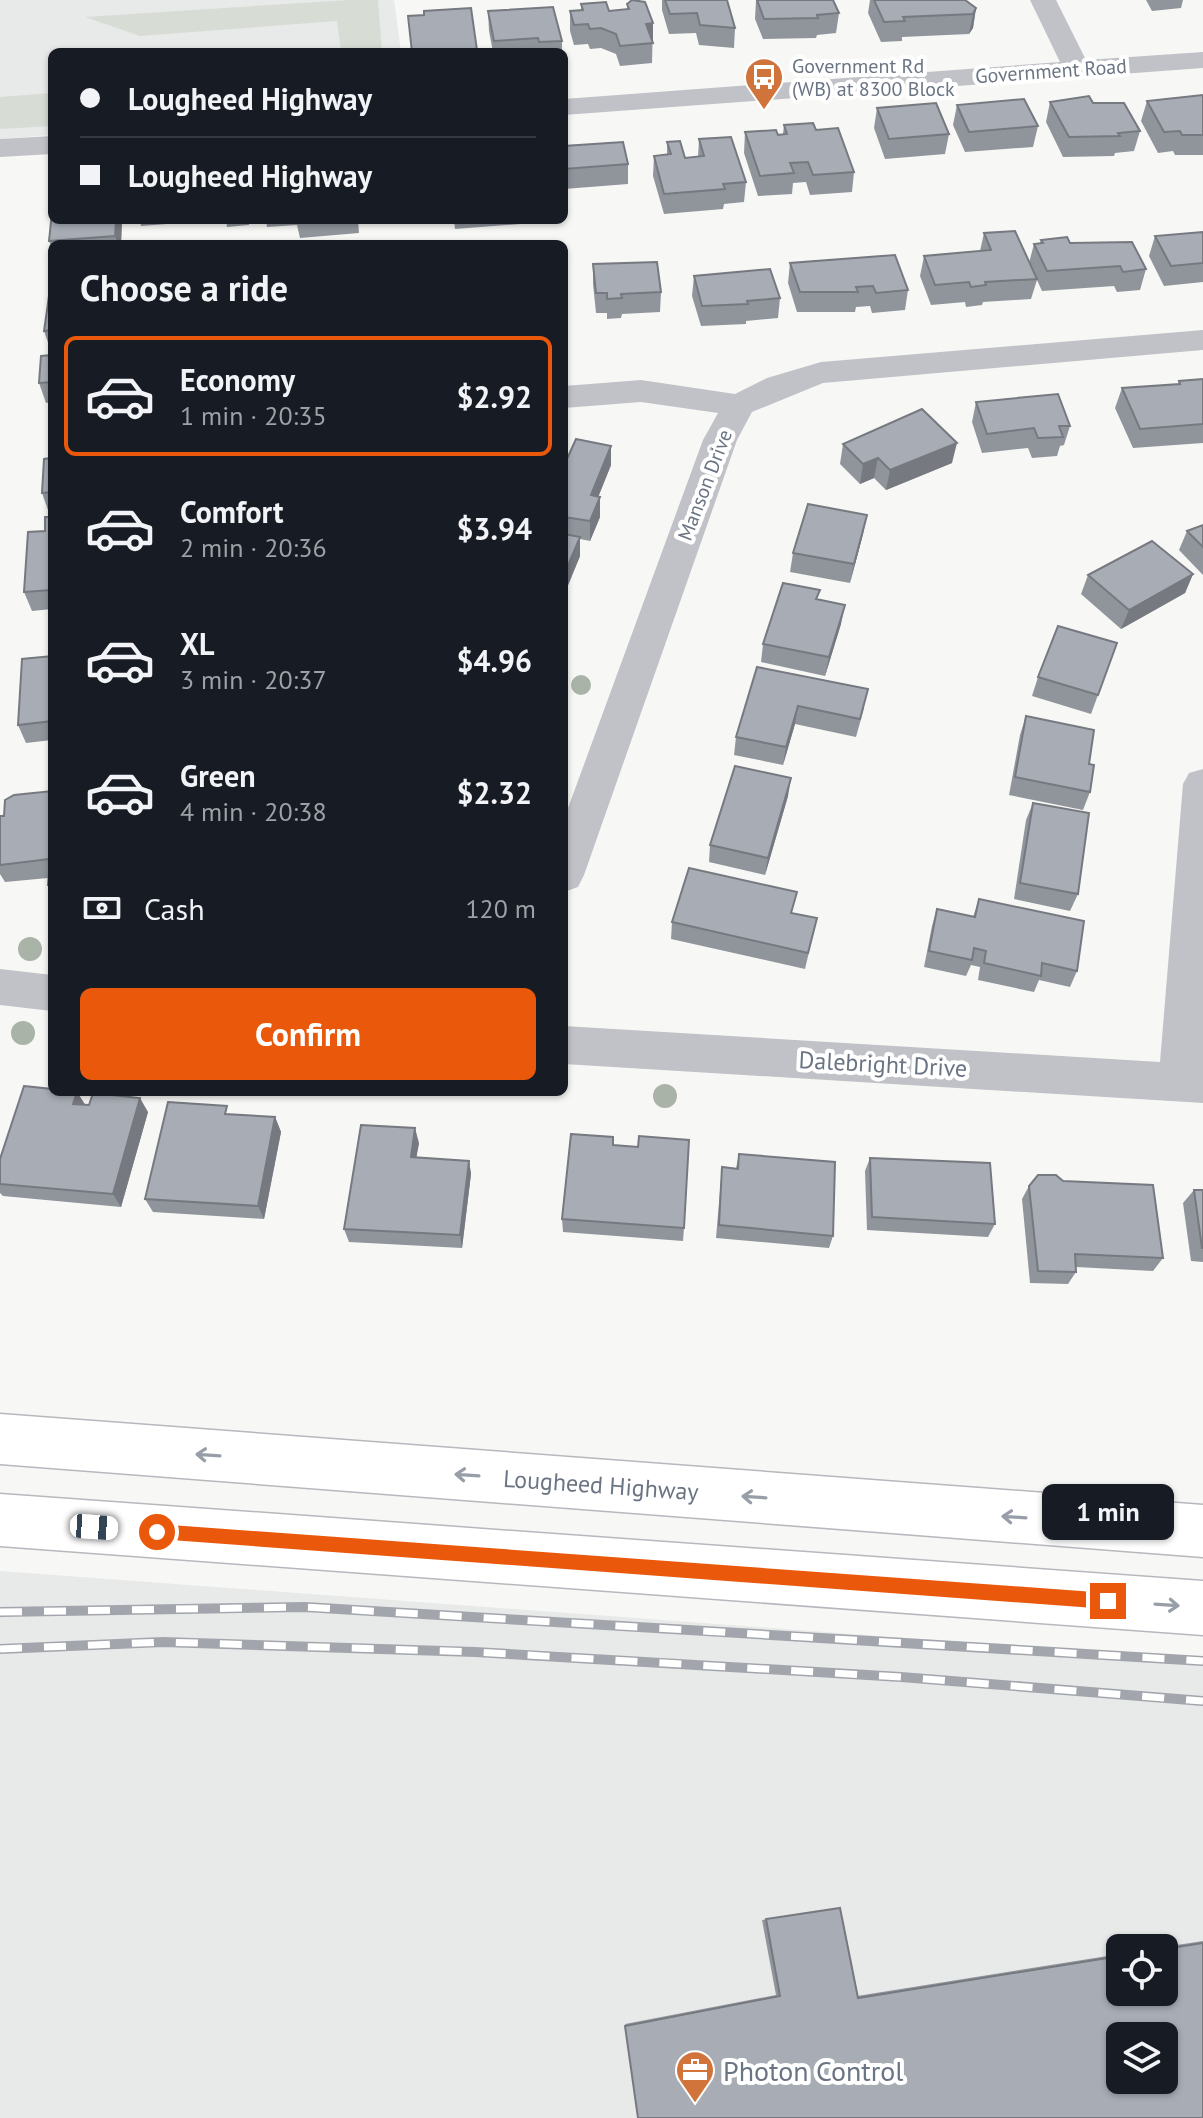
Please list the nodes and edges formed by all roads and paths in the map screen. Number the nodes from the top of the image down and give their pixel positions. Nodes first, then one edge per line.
1 (1043, 0) edge
2 (1203, 60) edge
3 (1077, 69) junction
4 (568, 107) edge
5 (48, 145) edge
6 (0, 148) edge
7 (1203, 340) edge
8 (568, 397) edge
9 (739, 405) junction
10 (1203, 784) edge
11 (568, 864) edge
12 (0, 987) edge
13 (48, 993) edge
14 (568, 1045) edge
15 (1192, 1083) edge
16 (0, 1439) edge
17 (0, 1520) edge
18 (1203, 1531) edge
19 (1203, 1608) edge

1 - 3 street
2 - 3 street, Government Road
3 - 4 street, Government Road
5 - 6 street
7 - 9 street, Manson Drive
8 - 9 street
9 - 11 street, Manson Drive
10 - 15 street
12 - 13 street
14 - 15 street, Dalebright Drive
18 -> 16 main road, Lougheed Highway
17 -> 19 main road

